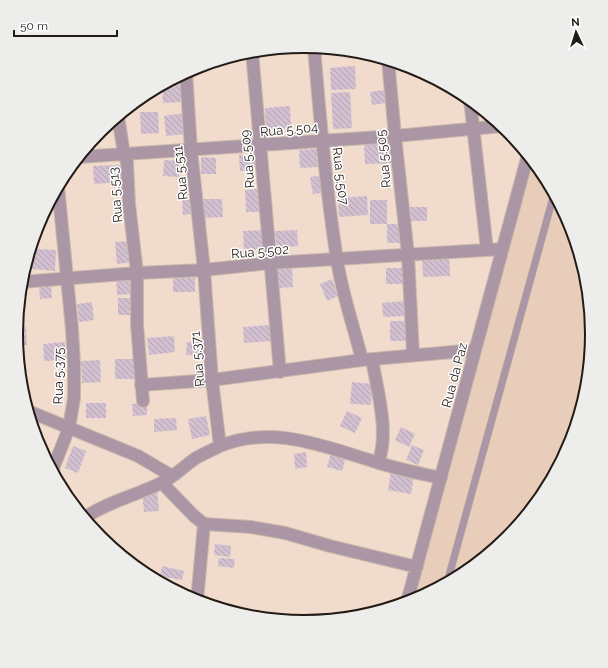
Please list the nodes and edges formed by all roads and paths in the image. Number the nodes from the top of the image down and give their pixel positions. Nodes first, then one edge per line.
1 (315, 54) edge
2 (252, 57) edge
3 (389, 66) edge
4 (186, 79) edge
5 (471, 108) edge
6 (119, 123) edge
7 (493, 127) edge
8 (473, 128) junction
9 (395, 136) junction
10 (322, 140) junction
11 (259, 145) junction
12 (191, 150) junction
13 (124, 154) junction
14 (87, 156) edge
15 (526, 162) edge
16 (59, 197) edge
17 (552, 202) edge
18 (502, 249) junction
19 (487, 250) junction
20 (408, 256) junction
21 (337, 260) junction
22 (270, 264) junction
23 (204, 270) junction
24 (137, 273) junction
25 (67, 278) junction
26 (28, 281) edge
27 (475, 350) junction
28 (413, 355) junction
29 (367, 360) junction
30 (280, 372) junction
31 (212, 380) junction
32 (141, 385) junction
33 (143, 401) dead end
34 (35, 414) edge
35 (69, 428) junction
36 (220, 446) junction
37 (55, 463) edge
38 (378, 463) junction
39 (441, 478) junction
40 (167, 480) junction
41 (89, 514) edge
42 (204, 524) junction
43 (417, 568) junction
44 (450, 574) edge
45 (198, 595) edge
46 (409, 595) edge

1 - 10 street, Rua 5.507
2 - 11 street, Rua 5.509
3 - 9 street, Rua 5.505
4 - 12 street, Rua 5.511
5 - 8 street
6 - 13 street, Rua 5.513
7 - 8 street, Rua 5.504
8 - 9 street, Rua 5.504
8 - 19 street
9 - 10 street, Rua 5.504
9 - 20 street, Rua 5.505
10 - 11 street, Rua 5.504
10 - 21 street, Rua 5.507
11 - 12 street, Rua 5.504
11 - 22 street, Rua 5.509
12 - 13 street, Rua 5.504
12 - 23 street, Rua 5.511
13 - 14 street, Rua 5.504
13 - 24 street, Rua 5.513
15 - 18 street, Rua da Paz
16 - 25 street, Rua 5.375
17 - 44 lane
18 - 19 street, Rua 5.502
18 - 27 street, Rua da Paz
19 - 20 street, Rua 5.502
20 - 21 street, Rua 5.502
20 - 28 street, Rua 5.505
21 - 22 street, Rua 5.502
21 - 29 street, Rua 5.507
22 - 23 street, Rua 5.502
22 - 30 street, Rua 5.509
23 - 24 street, Rua 5.502
23 - 31 street, Rua 5.371
24 - 25 street, Rua 5.502
24 - 32 street, Rua 5.513
25 - 26 street, Rua 5.502
25 - 35 street, Rua 5.375
27 - 28 street
27 - 39 street, Rua da Paz
28 - 29 street
29 - 30 street
29 - 38 street, Rua 5.507
30 - 31 street
31 - 32 street
31 - 36 street, Rua 5.371
32 - 33 street, Rua 5.513
34 - 35 street
35 - 37 street, Rua 5.375
35 - 40 street
36 - 38 street
36 - 40 street
38 - 39 street
39 - 43 street, Rua da Paz
40 - 41 street
40 - 42 street
42 - 43 street
42 - 45 street
43 - 46 street, Rua da Paz

